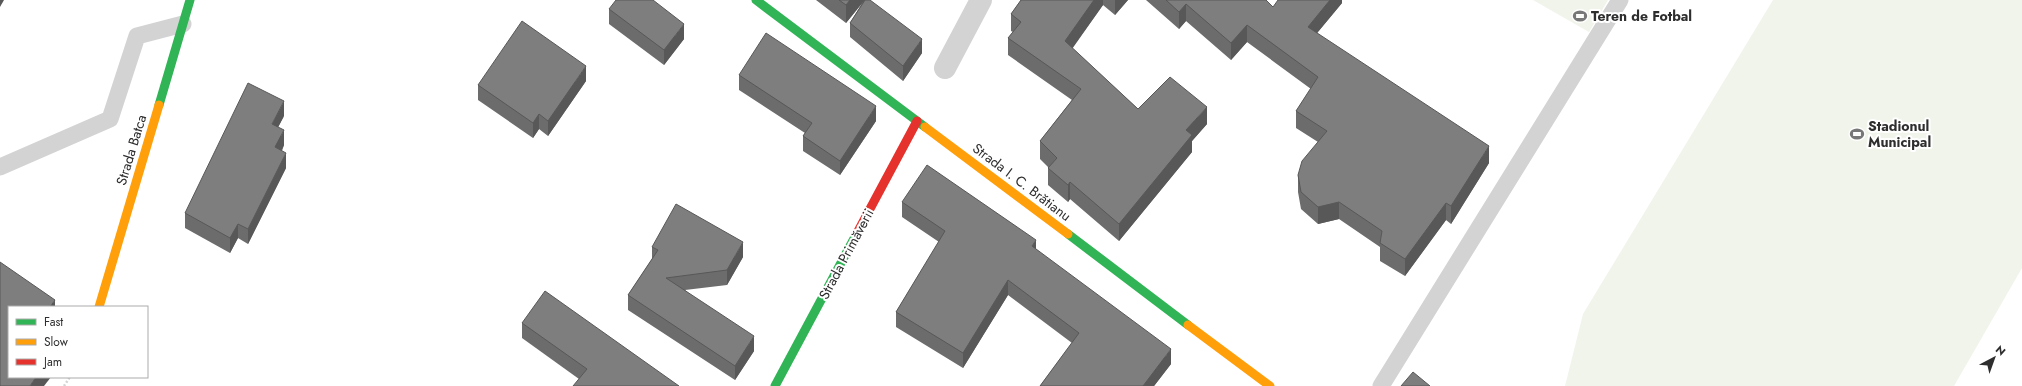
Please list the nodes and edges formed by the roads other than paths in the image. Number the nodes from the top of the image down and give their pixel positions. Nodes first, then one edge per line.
1 (190, 0) edge
2 (756, 0) edge
3 (981, 0) edge
4 (1620, 0) edge
5 (183, 24) junction
6 (945, 68) dead end
7 (917, 121) junction
8 (0, 167) edge
9 (99, 306) edge
10 (775, 386) edge
11 (1270, 386) edge
12 (1381, 386) edge

1 - 5 main road, Strada Batca
2 - 7 main road, Strada I. C. Brătianu
3 - 6 street
4 - 12 lane
5 - 8 lane
5 - 9 main road, Strada Batca
7 - 10 main road, Strada Primăverii
7 - 11 main road, Strada I. C. Brătianu

